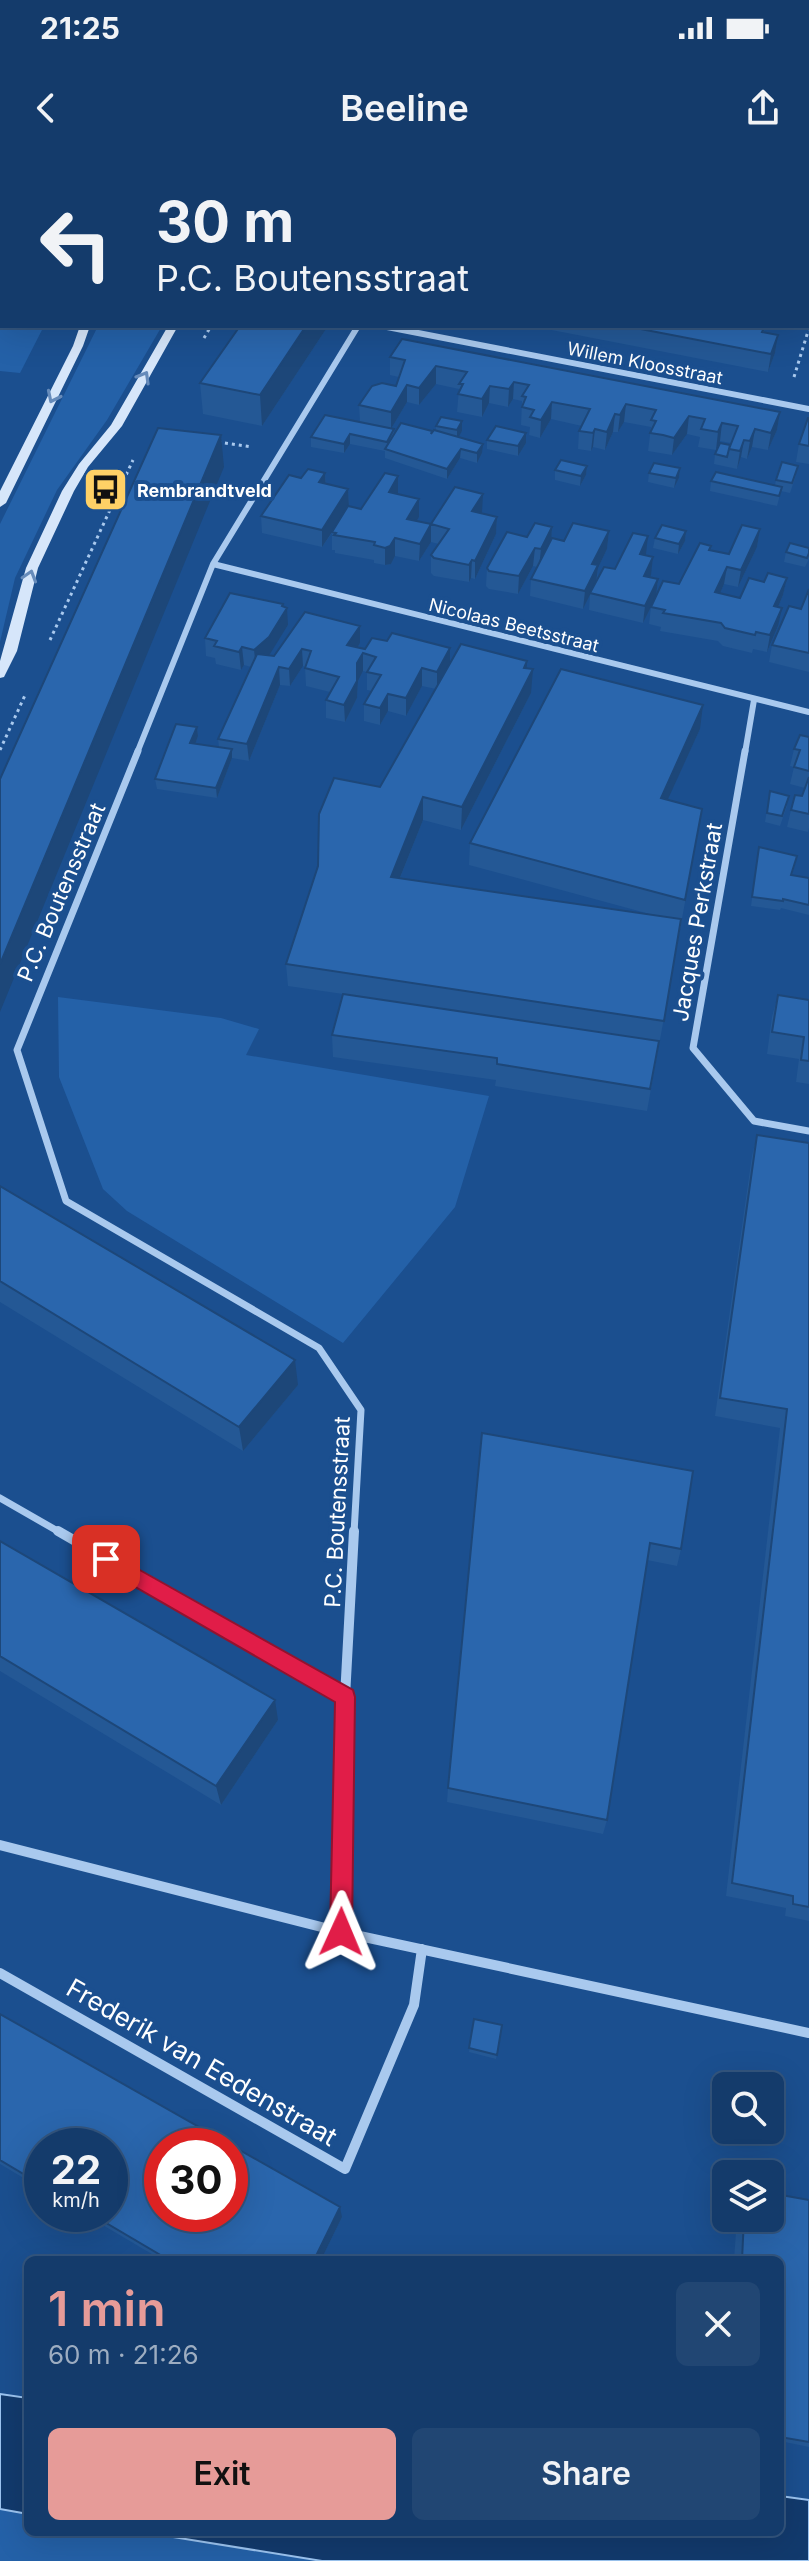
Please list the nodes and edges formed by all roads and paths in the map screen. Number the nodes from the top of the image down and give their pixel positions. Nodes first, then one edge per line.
1 (84, 328) edge
2 (172, 328) edge
3 (210, 328) edge
4 (357, 328) edge
5 (392, 328) edge
6 (809, 328) edge
7 (203, 339) dead end
8 (786, 405) junction
9 (809, 409) edge
10 (207, 440) edge
11 (282, 452) junction
12 (133, 459) dead end
13 (0, 503) edge
14 (213, 564) junction
15 (47, 649) dead end
16 (0, 674) edge
17 (31, 683) dead end
18 (754, 700) junction
19 (809, 712) edge
20 (0, 750) edge
21 (809, 1131) edge
22 (0, 1498) edge
23 (345, 1697) junction
24 (0, 1845) edge
25 (341, 1932) junction
26 (422, 1949) junction
27 (0, 1973) edge
28 (809, 2033) edge

1 -> 13 main road
16 -> 2 main road
3 - 7 path
4 - 11 street, P.C. Boutensstraat
5 - 8 street, Willem Kloosstraat
6 - 8 path
8 - 9 street, Willem Kloosstraat
10 - 11 path
11 - 14 street, P.C. Boutensstraat
12 - 15 path
14 - 18 street, Nicolaas Beetsstraat
14 - 23 street, P.C. Boutensstraat
17 - 20 path
18 - 19 street, Nicolaas Beetsstraat
18 - 21 street, Jacques Perkstraat
22 - 23 street
23 - 25 street, P.C. Boutensstraat
24 - 25 street
25 - 26 street
26 - 27 street, Frederik van Eedenstraat
26 - 28 street

